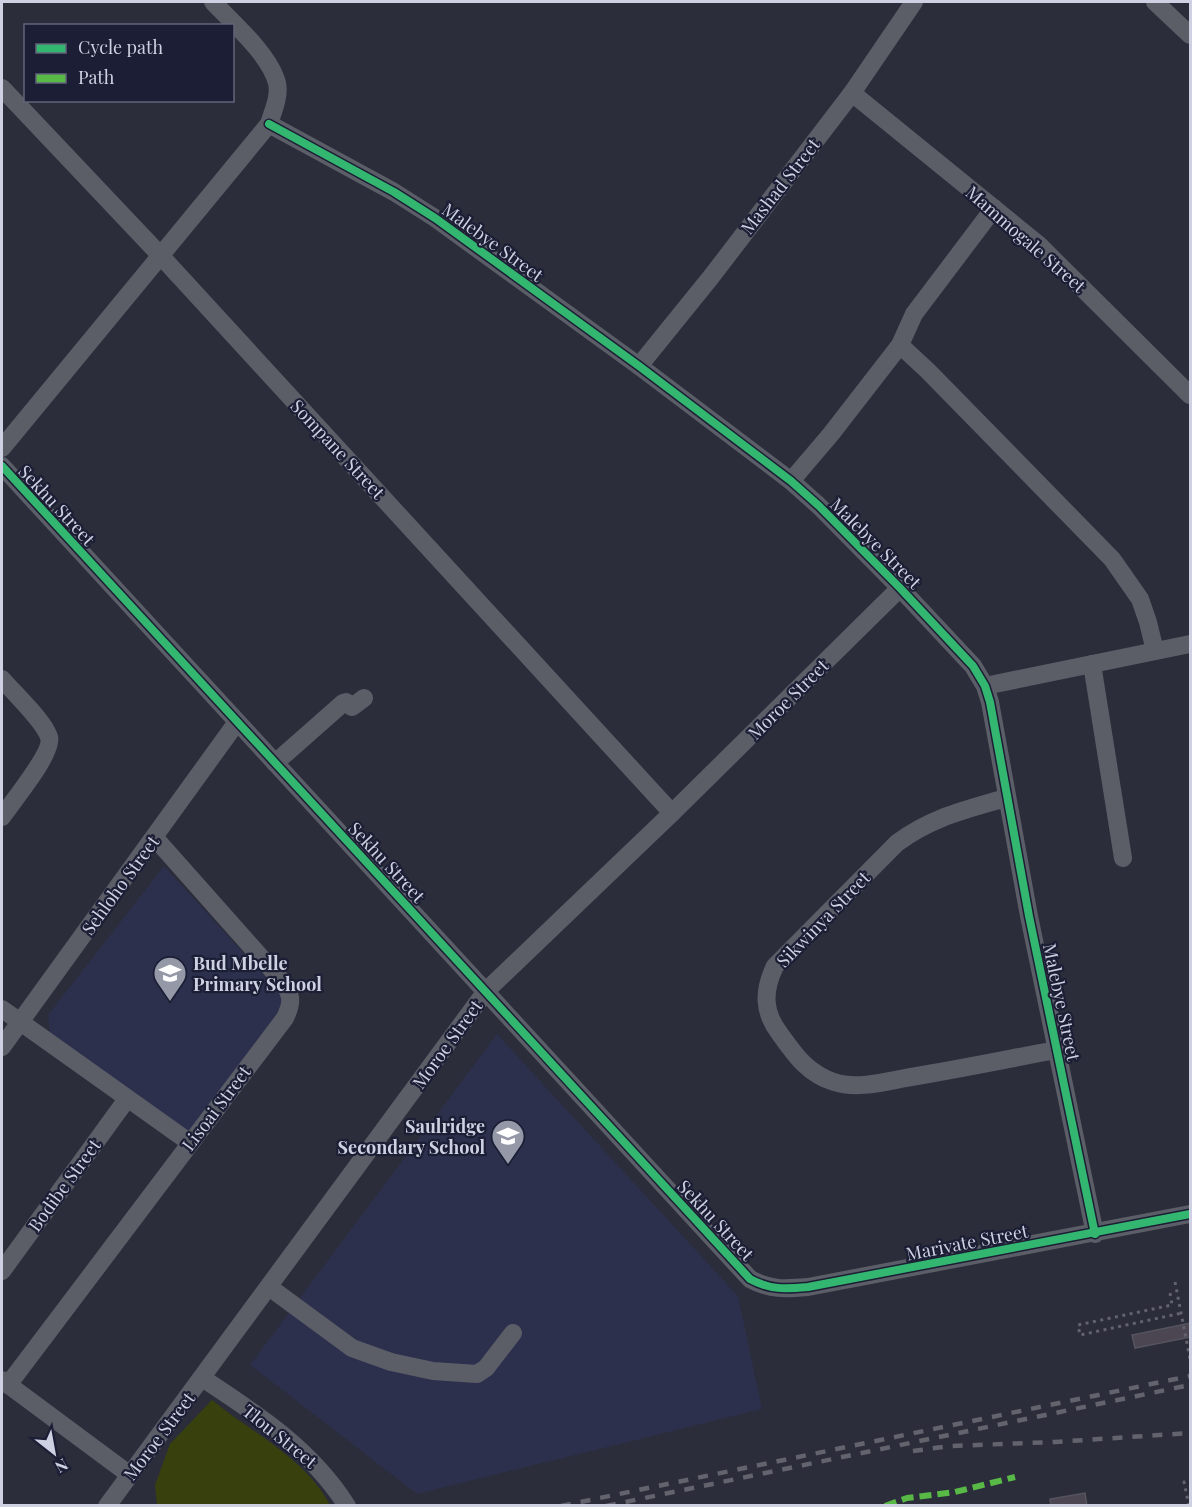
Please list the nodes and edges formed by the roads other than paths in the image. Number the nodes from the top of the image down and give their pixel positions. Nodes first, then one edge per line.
1 (213, 2) edge
2 (914, 2) edge
3 (1155, 2) edge
4 (234, 24) edge
5 (234, 24) edge
6 (1191, 35) edge
7 (2, 88) edge
8 (852, 93) junction
9 (269, 124) junction
10 (994, 208) junction
11 (160, 255) junction
12 (900, 345) junction
13 (639, 366) junction
14 (1191, 395) edge
15 (2, 448) edge
16 (2, 466) edge
17 (791, 481) junction
18 (900, 588) junction
19 (1191, 644) edge
20 (1155, 651) junction
21 (1092, 664) junction
22 (2, 682) edge
23 (985, 686) junction
24 (364, 698) dead end
25 (237, 722) junction
26 (275, 763) junction
27 (1006, 798) junction
28 (672, 813) junction
29 (2, 817) edge
30 (155, 838) junction
31 (1123, 858) dead end
32 (486, 991) junction
33 (2, 1009) edge
34 (19, 1022) junction
35 (2, 1047) edge
36 (1056, 1050) junction
37 (127, 1099) junction
38 (189, 1142) junction
39 (1191, 1214) edge
40 (1095, 1234) junction
41 (2, 1271) edge
42 (750, 1279) joint
43 (269, 1287) junction
44 (513, 1333) dead end
45 (202, 1378) junction
46 (5, 1382) edge
47 (130, 1475) junction
48 (107, 1506) edge
49 (347, 1506) edge

1 - 4 street
2 - 8 street, Mashad Street
3 - 6 street
5 - 9 street
7 - 11 street, Sompane Street
8 - 10 street, Mammogale Street
8 - 13 street, Mashad Street
9 - 11 street
9 - 13 street, Malebye Street
10 - 12 street
10 - 14 street, Mammogale Street
11 - 15 street
11 - 28 street, Sompane Street
12 - 17 street
12 - 20 street
13 - 17 street, Malebye Street
16 - 25 street, Sekhu Street
17 - 18 street, Malebye Street
18 - 23 street, Malebye Street
18 - 28 street, Moroe Street
19 - 20 street
20 - 21 street
21 - 23 street
21 - 31 street
22 - 29 street
23 - 27 street, Malebye Street
24 - 26 street
25 - 26 street, Sekhu Street
25 - 30 street, Sehloho Street
26 - 32 street, Sekhu Street
27 - 36 street, Malebye Street
27 - 36 street, Sikwinya Street
28 - 32 street, Moroe Street
30 - 34 street, Sehloho Street
30 - 38 street, Lisoai Street
32 - 42 street, Sekhu Street
32 - 43 street, Moroe Street
33 - 34 street
34 - 35 street, Sehloho Street
34 - 37 street
36 - 40 street, Malebye Street
37 - 38 street
37 - 41 street, Bodibe Street
38 - 46 street, Lisoai Street
39 - 40 street, Marivate Street
40 - 42 street, Marivate Street
43 - 44 street
43 - 45 street, Moroe Street
45 - 47 street, Moroe Street
45 - 49 street, Tlou Street
46 - 47 street
47 - 48 street, Moroe Street

